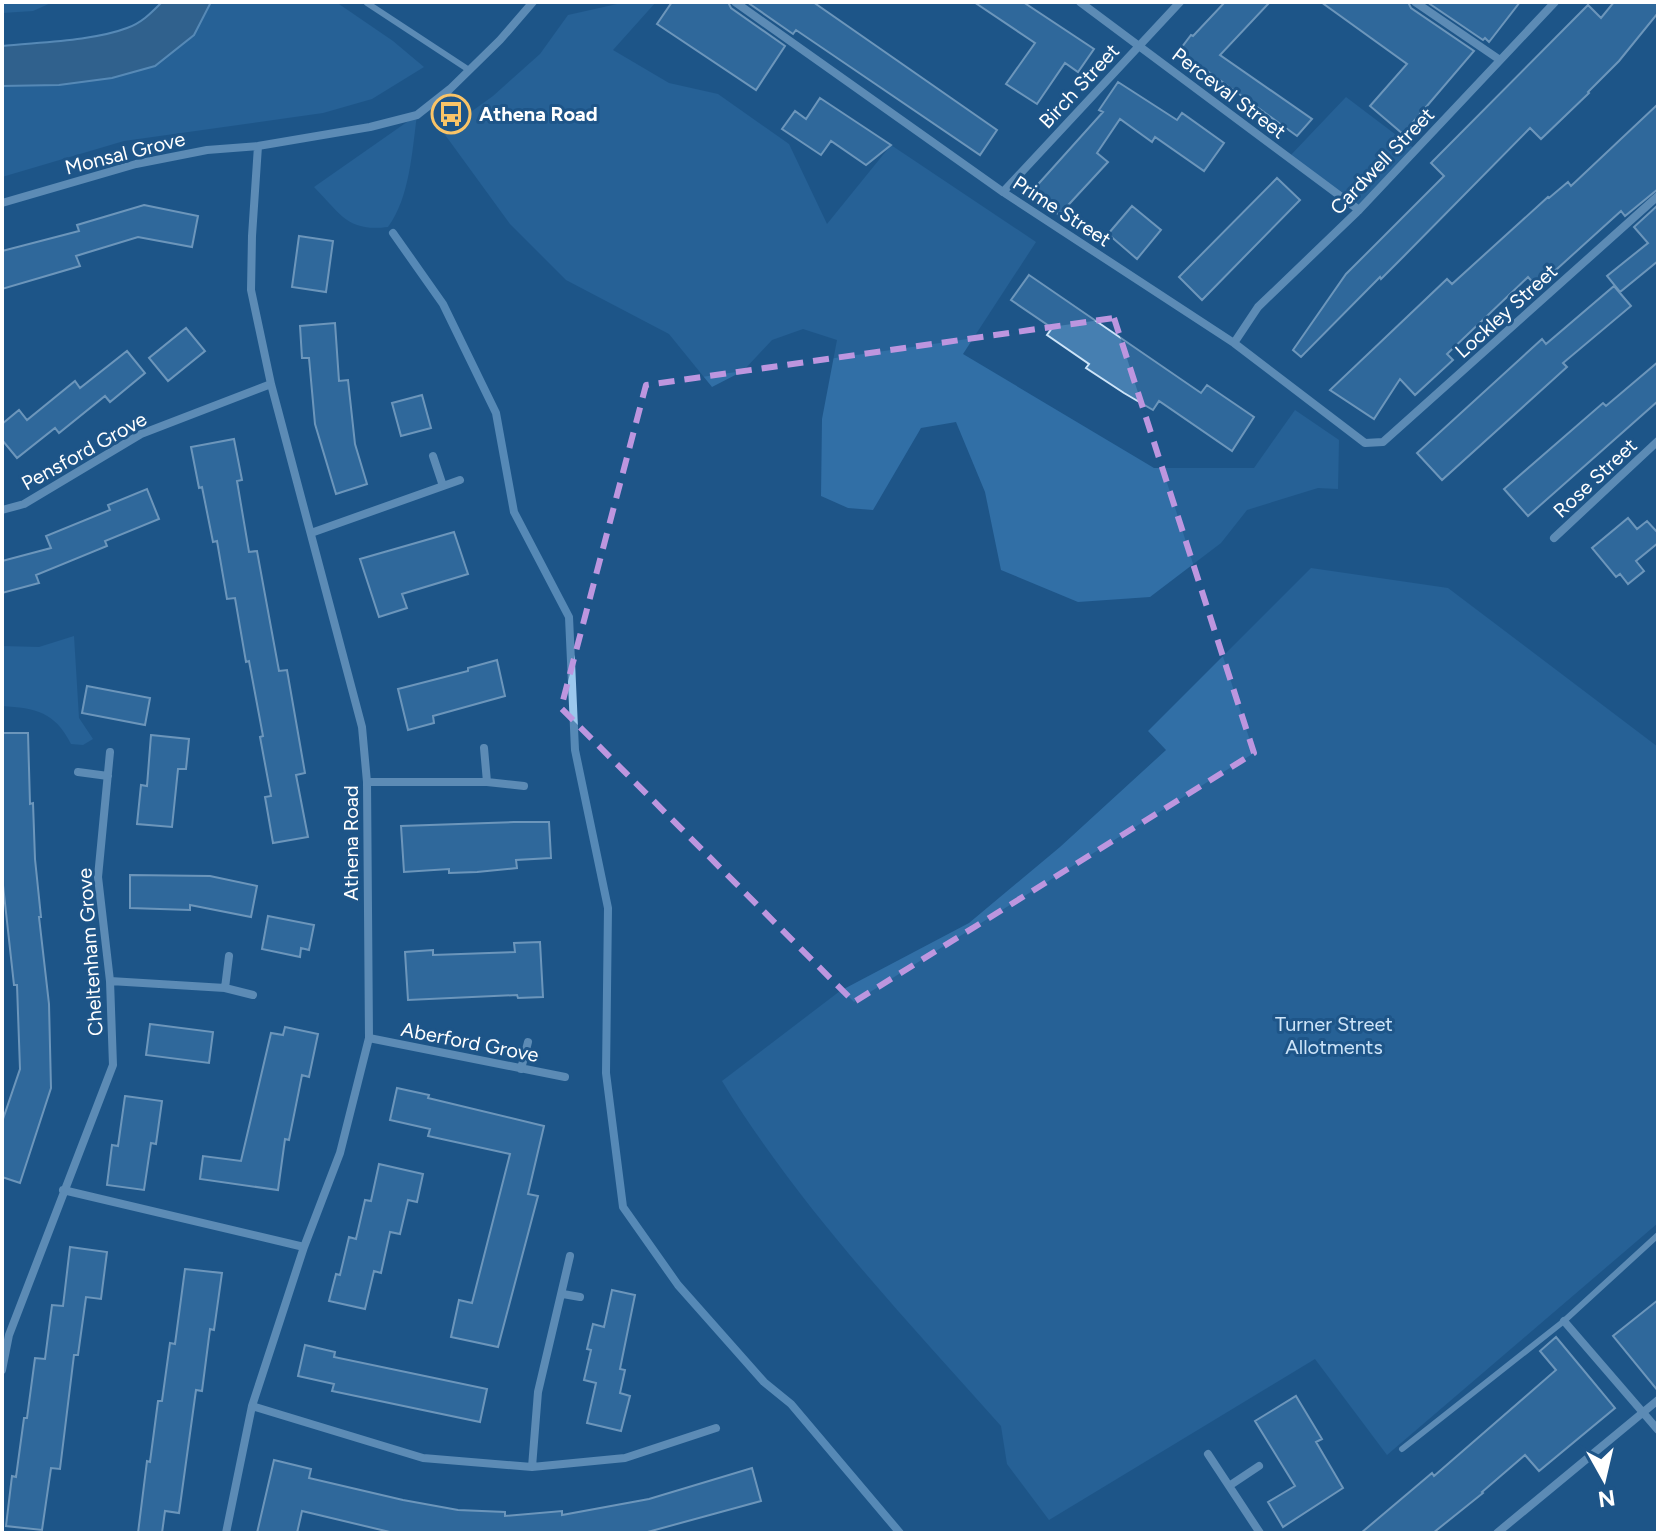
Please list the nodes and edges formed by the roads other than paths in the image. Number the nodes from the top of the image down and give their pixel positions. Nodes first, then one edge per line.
1 (533, 2) edge
2 (735, 2) edge
3 (1080, 2) edge
4 (1180, 2) edge
5 (1415, 2) edge
6 (1555, 2) edge
7 (367, 3) edge
8 (1139, 45) junction
9 (1500, 60) junction
10 (469, 70) junction
11 (258, 146) junction
12 (1003, 192) junction
13 (1658, 196) edge
14 (2, 203) edge
15 (1359, 210) junction
16 (1234, 343) junction
17 (271, 384) junction
18 (1658, 441) edge
19 (1372, 443) joint
20 (433, 456) dead end
21 (460, 480) dead end
22 (443, 486) junction
23 (2, 510) edge
24 (311, 533) junction
25 (1554, 538) dead end
26 (484, 748) dead end
27 (110, 752) dead end
28 (78, 772) dead end
29 (108, 776) junction
30 (367, 782) junction
31 (487, 782) junction
32 (524, 786) dead end
33 (229, 956) dead end
34 (110, 981) junction
35 (225, 988) junction
36 (253, 995) dead end
37 (369, 1038) junction
38 (528, 1042) dead end
39 (521, 1069) junction
40 (565, 1077) dead end
41 (63, 1190) junction
42 (1658, 1235) edge
43 (304, 1247) junction
44 (570, 1256) dead end
45 (563, 1294) junction
46 (580, 1297) dead end
47 (1564, 1321) junction
48 (2, 1370) edge
49 (1658, 1400) edge
50 (252, 1406) junction
51 (1643, 1412) junction
52 (716, 1428) dead end
53 (1658, 1430) edge
54 (1402, 1449) dead end
55 (1208, 1454) dead end
56 (1259, 1466) dead end
57 (532, 1467) junction
58 (1229, 1486) junction
59 (226, 1533) edge
60 (1260, 1533) edge
61 (1497, 1533) edge

1 - 10 street, Monsal Grove
2 - 12 street, Prime Street
3 - 8 street, Perceval Street
4 - 8 street, Birch Street
5 - 9 street
6 - 9 street, Cardwell Street
7 - 10 lane
8 - 12 street, Birch Street
8 - 15 street, Perceval Street
9 - 15 street, Cardwell Street
10 - 11 street, Monsal Grove
11 - 14 street, Monsal Grove
11 - 17 street, Athena Road
12 - 16 street, Prime Street
13 - 19 street, Lockley Street
15 - 16 street, Cardwell Street
16 - 19 street, Prime Street
17 - 23 street, Pensford Grove
17 - 24 street, Athena Road
18 - 25 street, Rose Street
20 - 22 street
21 - 22 street
22 - 24 street
24 - 30 street, Athena Road
26 - 31 street
27 - 29 street, Cheltenham Grove
28 - 29 street
29 - 34 street, Cheltenham Grove
30 - 31 street
30 - 37 street, Athena Road
31 - 32 street
33 - 35 street
34 - 35 street
34 - 41 street, Cheltenham Grove
35 - 36 street
37 - 39 street, Aberford Grove
37 - 43 street, Athena Road
38 - 39 street
39 - 40 street, Aberford Grove
41 - 43 street
41 - 48 street, Cheltenham Grove
42 - 47 lane
43 - 50 street, Athena Road
44 - 45 street
45 - 46 street
45 - 57 street
47 - 51 street
47 - 54 lane
49 - 51 street
50 - 57 street
50 - 59 street, Athena Road
51 - 53 street
51 - 61 street
52 - 57 street
55 - 58 street
56 - 58 street
58 - 60 street

